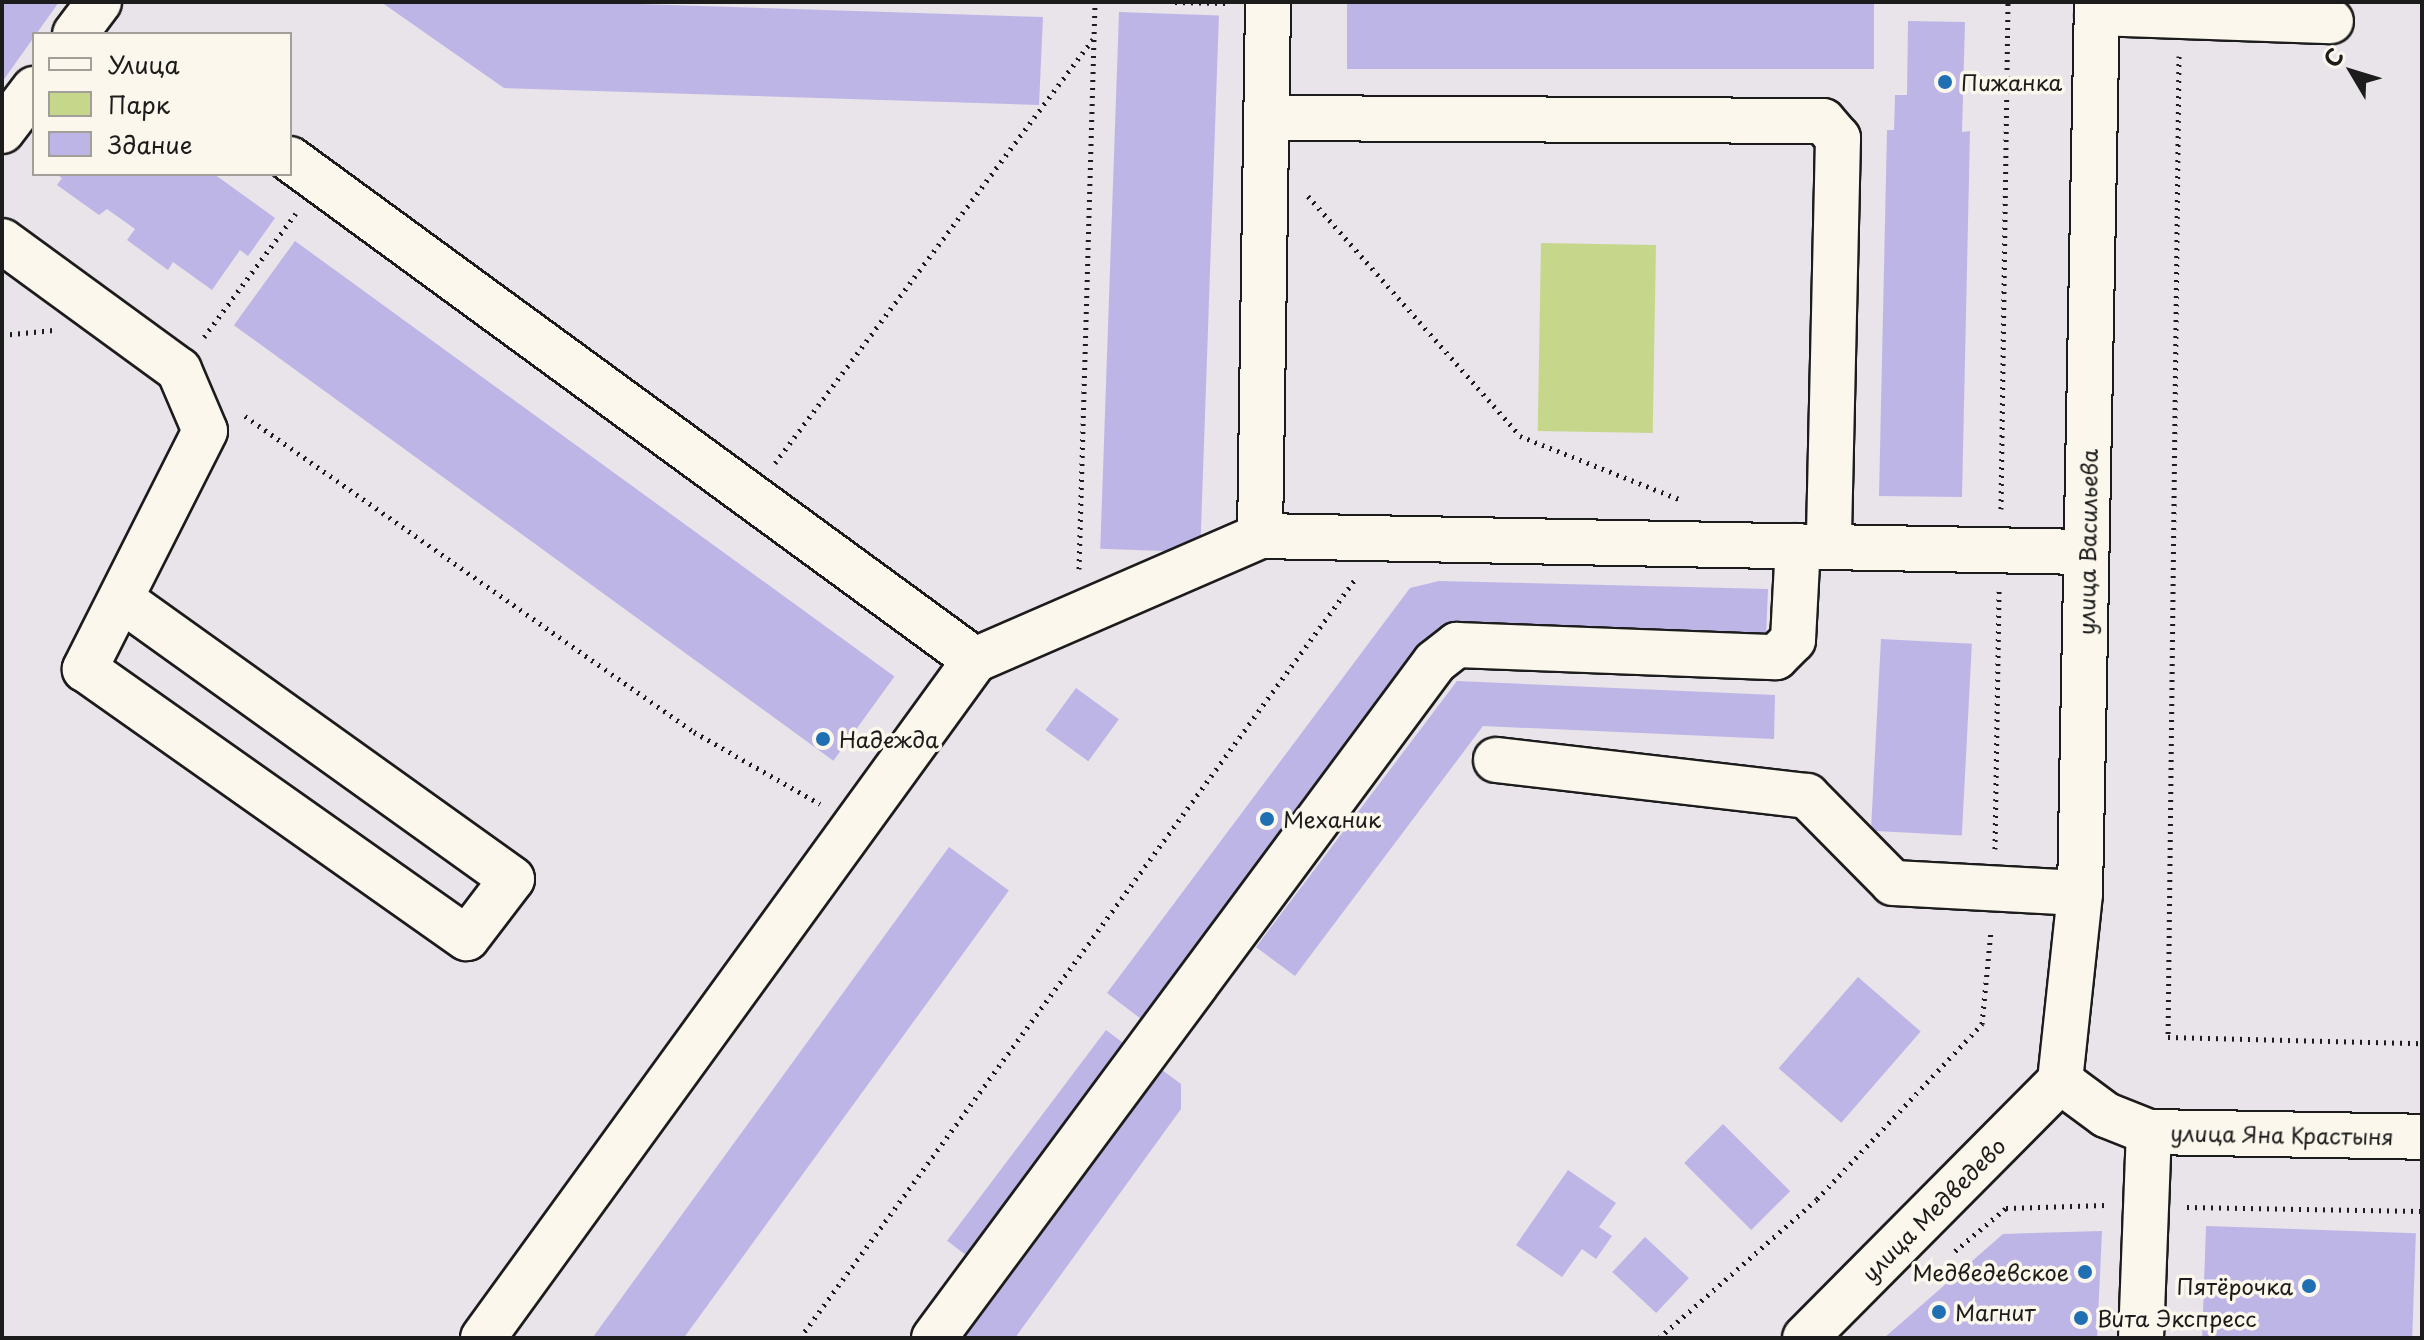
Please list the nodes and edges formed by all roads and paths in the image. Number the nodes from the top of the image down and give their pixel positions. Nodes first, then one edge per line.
1 (1095, 2) edge
2 (1175, 2) edge
3 (1268, 3) edge
4 (2097, 8) edge
5 (2180, 16) junction
6 (2331, 21) dead end
7 (1094, 39) junction
8 (32, 92) edge
9 (2, 131) edge
10 (1268, 132) junction
11 (305, 170) edge
12 (2, 241) edge
13 (179, 370) junction
14 (231, 406) dead end
15 (751, 496) junction
16 (1696, 506) dead end
17 (1260, 536) junction
18 (1384, 538) junction
19 (1813, 547) junction
20 (2086, 552) junction
21 (124, 601) junction
22 (1078, 615) junction
23 (975, 660) junction
24 (1496, 760) dead end
25 (855, 825) junction
26 (2080, 893) junction
27 (1982, 1024) dead end
28 (2422, 1043) edge
29 (2060, 1081) junction
30 (2149, 1132) junction
31 (2422, 1137) edge
32 (2131, 1205) junction
33 (2422, 1211) edge
34 (1948, 1258) dead end
35 (483, 1338) edge
36 (800, 1338) edge
37 (934, 1338) edge
38 (1659, 1338) edge
39 (1805, 1338) edge
40 (2141, 1338) edge

1 - 7 path
2 - 3 path
3 - 10 street
4 - 5 street
4 - 20 street, улица Васильева
5 - 6 street
5 - 28 path
7 - 15 path
7 - 22 path
8 - 9 street
10 - 16 path
10 - 17 street
10 - 19 street
11 - 13 path
11 - 15 street
12 - 13 street
13 - 21 street
14 - 25 path
15 - 23 street
17 - 18 street
17 - 22 street
18 - 19 street
18 - 36 path
19 - 20 street
19 - 37 street
20 - 26 street, улица Васильева
21 - 21 street
22 - 23 street
23 - 25 street
24 - 26 street
25 - 35 street
26 - 29 street, улица Васильева
27 - 38 path
29 - 30 street, улица Яна Крастыня
29 - 39 street, улица Медведево
30 - 31 street, улица Яна Крастыня
30 - 32 street
32 - 33 path
32 - 34 path
32 - 40 street

